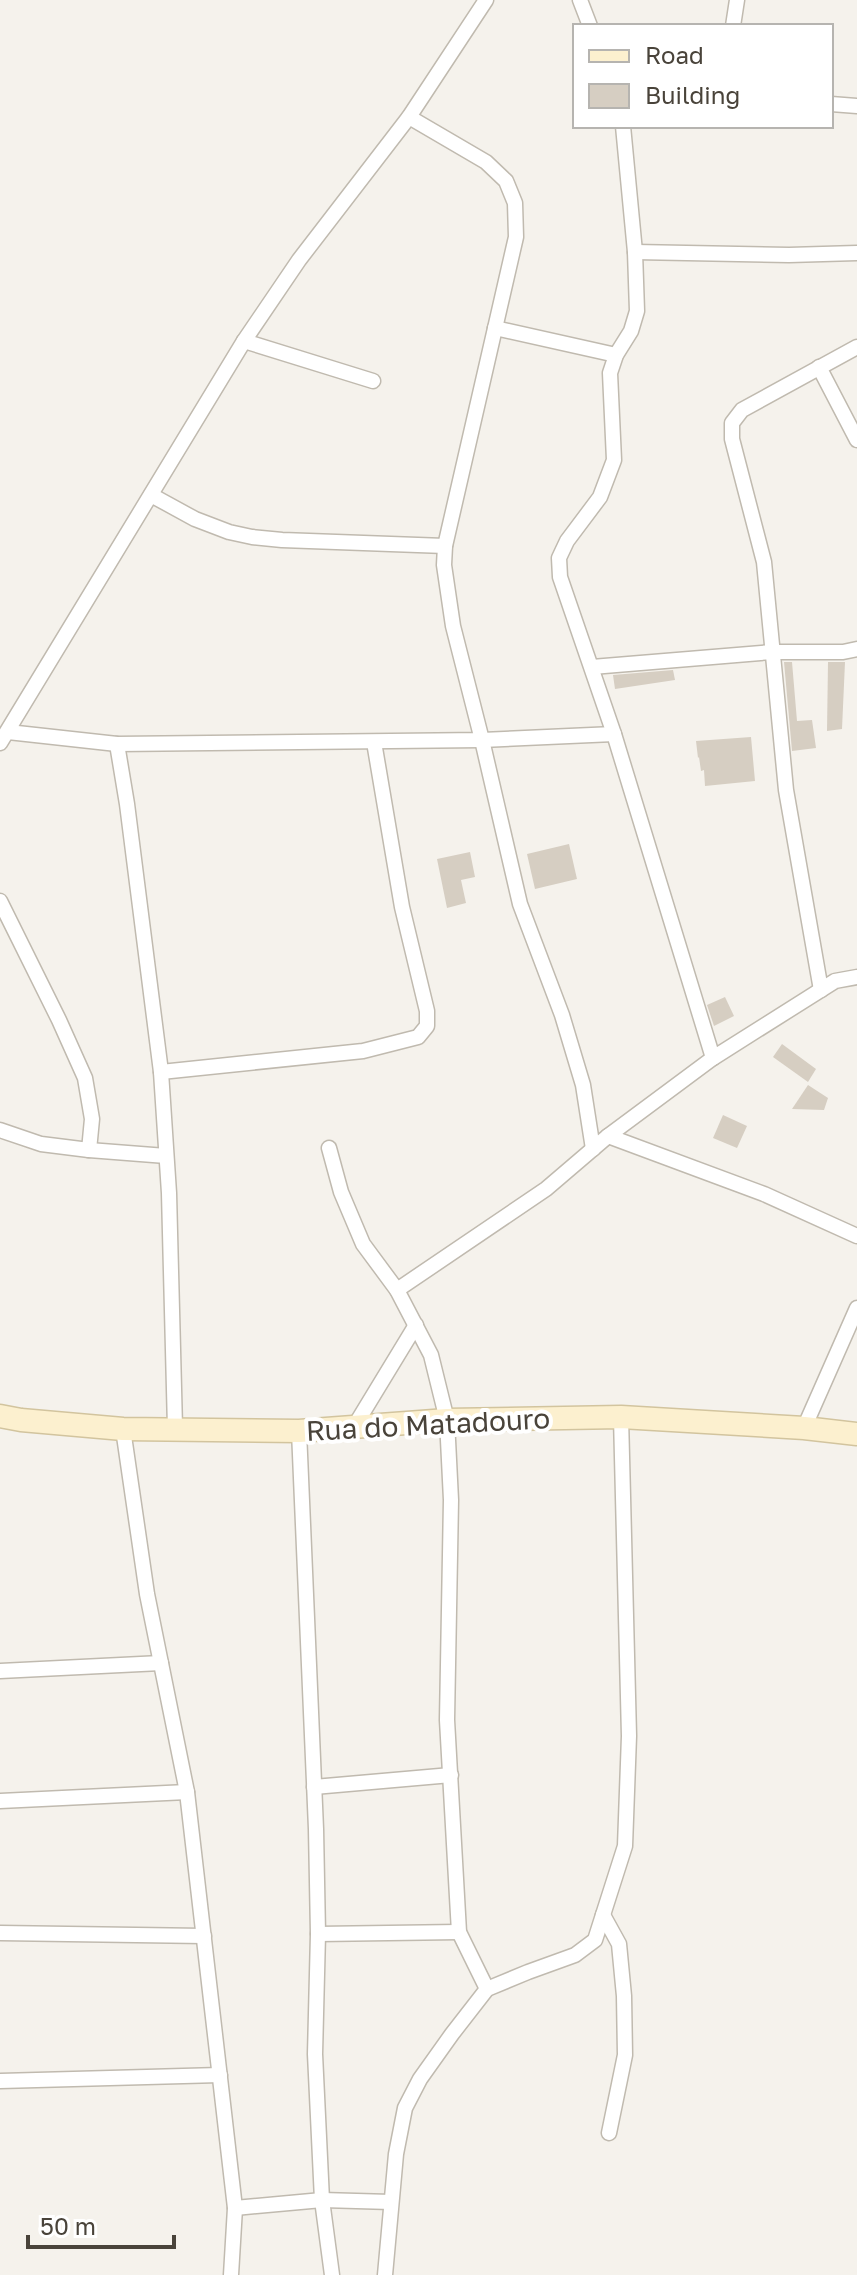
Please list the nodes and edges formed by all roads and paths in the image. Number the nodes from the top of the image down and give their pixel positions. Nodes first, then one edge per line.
1 (486, 0) edge
2 (580, 0) edge
3 (737, 0) edge
4 (589, 24) edge
5 (733, 24) edge
6 (833, 104) edge
7 (857, 106) edge
8 (409, 117) junction
9 (623, 128) edge
10 (635, 252) junction
11 (857, 253) edge
12 (495, 328) junction
13 (244, 341) junction
14 (857, 347) edge
15 (616, 355) junction
16 (819, 367) junction
17 (373, 381) dead end
18 (857, 440) edge
19 (151, 495) junction
20 (445, 546) junction
21 (857, 649) edge
22 (772, 652) junction
23 (592, 667) junction
24 (614, 734) junction
25 (4, 737) edge
26 (482, 740) junction
27 (374, 742) junction
28 (117, 744) junction
29 (0, 901) edge
30 (857, 977) edge
31 (821, 990) junction
32 (713, 1058) junction
33 (161, 1072) junction
34 (0, 1130) edge
35 (608, 1136) junction
36 (329, 1148) dead end
37 (593, 1149) junction
38 (89, 1150) junction
39 (166, 1156) junction
40 (857, 1236) edge
41 (397, 1290) junction
42 (857, 1308) edge
43 (416, 1325) junction
44 (0, 1416) edge
45 (621, 1417) junction
46 (447, 1420) junction
47 (354, 1427) junction
48 (175, 1428) junction
49 (804, 1428) junction
50 (123, 1429) junction
51 (299, 1431) junction
52 (857, 1434) edge
53 (161, 1663) junction
54 (0, 1671) edge
55 (451, 1775) junction
56 (314, 1787) junction
57 (187, 1792) junction
58 (0, 1801) edge
59 (603, 1915) junction
60 (459, 1932) junction
61 (0, 1933) edge
62 (318, 1934) junction
63 (204, 1936) junction
64 (487, 1989) junction
65 (220, 2075) junction
66 (0, 2081) edge
67 (609, 2133) dead end
68 (322, 2200) junction
69 (391, 2202) junction
70 (235, 2208) junction
71 (231, 2275) edge
72 (332, 2275) edge
73 (385, 2275) edge

1 - 8 street
2 - 4 street
3 - 5 street
6 - 7 street
8 - 12 street
8 - 13 street
9 - 10 street
10 - 11 street
10 - 15 street
12 - 15 street
12 - 20 street
13 - 17 street
13 - 19 street
14 - 16 street
15 - 23 street
16 - 18 street
16 - 22 street
19 - 20 street
19 - 25 street
20 - 26 street
21 - 22 street
22 - 23 street
22 - 31 street
23 - 24 street
24 - 26 street
24 - 32 street
25 - 28 street
26 - 27 street
26 - 37 street
27 - 28 street
27 - 33 street
28 - 33 street
29 - 38 street
30 - 31 street
31 - 32 street
32 - 35 street
33 - 39 street
34 - 38 street
35 - 37 street
35 - 40 street
36 - 41 street
37 - 41 street
38 - 39 street
39 - 48 street
41 - 43 street
42 - 49 street
43 - 46 street
43 - 47 street
44 - 50 street, Rua do Matadouro
45 - 46 street, Rua do Matadouro
45 - 49 street, Rua do Matadouro
45 - 59 street
46 - 47 street, Rua do Matadouro
46 - 55 street
47 - 51 street, Rua do Matadouro
48 - 50 street, Rua do Matadouro
48 - 51 street, Rua do Matadouro
49 - 52 street, Rua do Matadouro
50 - 53 street
51 - 56 street
53 - 54 street
53 - 57 street
55 - 56 street
55 - 60 street
56 - 62 street
57 - 58 street
57 - 63 street
59 - 64 street
59 - 67 street
60 - 62 street
60 - 64 street
61 - 63 street
62 - 68 street
63 - 65 street
64 - 69 street
65 - 66 street
65 - 70 street
68 - 69 street
68 - 70 street
68 - 72 street
69 - 73 street
70 - 71 street

